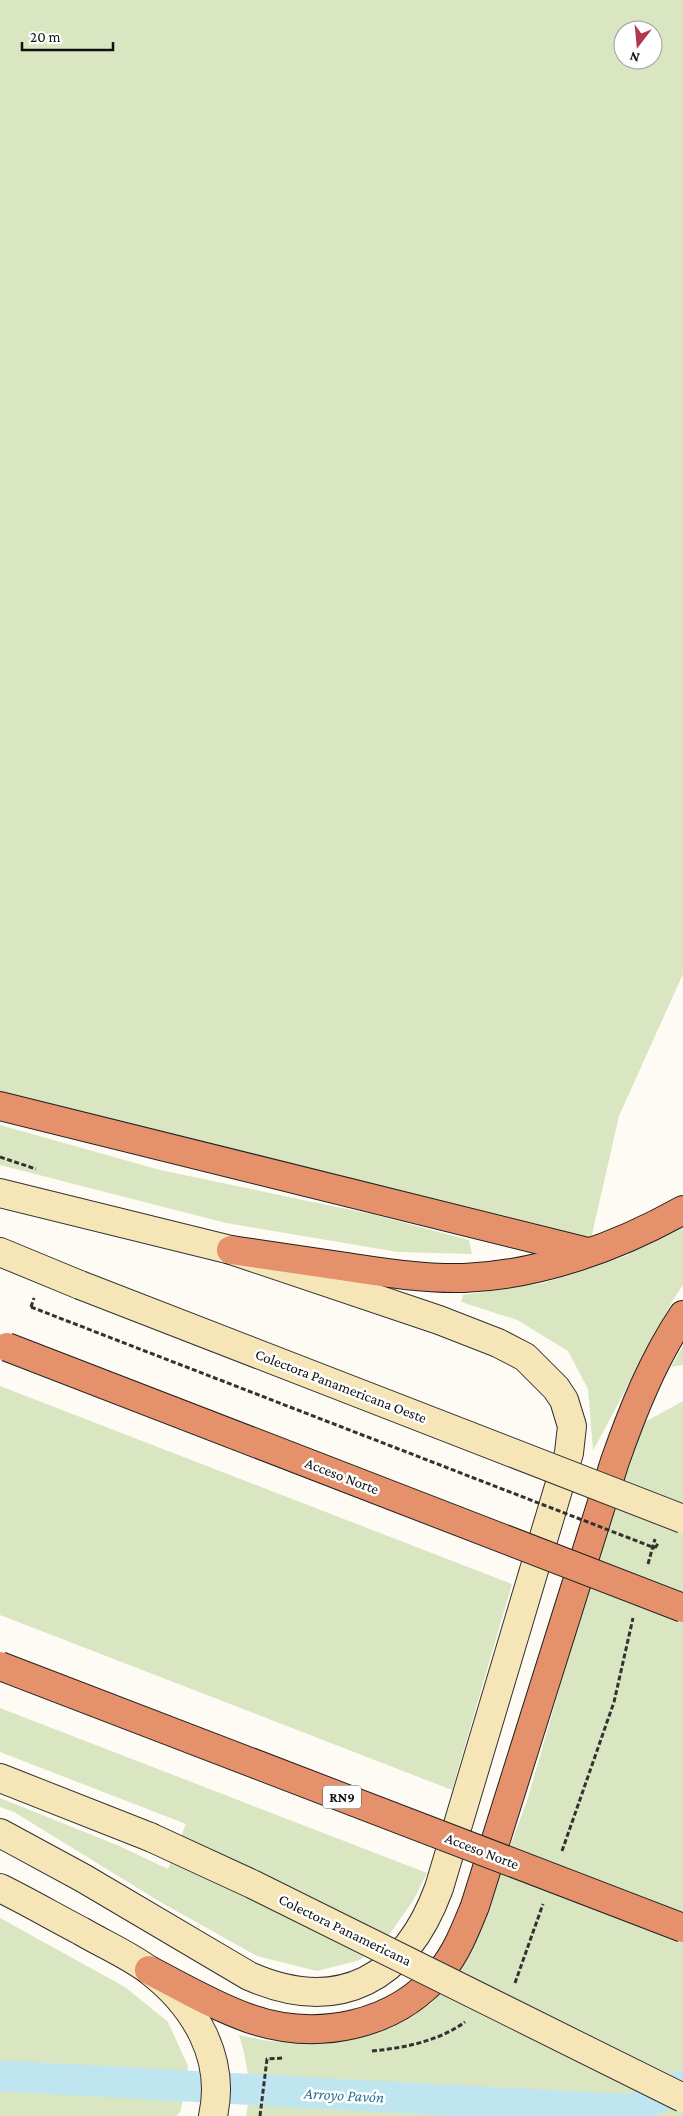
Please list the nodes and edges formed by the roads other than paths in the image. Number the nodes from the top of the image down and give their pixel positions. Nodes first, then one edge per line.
1 (0, 1106) edge
2 (0, 1193) edge
3 (683, 1210) edge
4 (231, 1250) junction
5 (0, 1252) edge
6 (588, 1252) junction
7 (683, 1315) edge
8 (3, 1346) edge
9 (683, 1519) edge
10 (683, 1608) edge
11 (0, 1666) edge
12 (0, 1778) edge
13 (0, 1833) edge
14 (3, 1890) edge
15 (683, 1928) edge
16 (149, 1970) junction
17 (683, 2098) edge
18 (213, 2116) edge

1 - 6 highway
2 - 4 main road
3 - 6 highway
4 - 6 highway
4 - 13 main road
5 - 9 main road, Colectora Panamericana Oeste, bridge
7 - 16 highway
8 - 10 highway, Acceso Norte, bridge
11 - 15 highway, Acceso Norte / RN9, bridge
12 - 17 main road, Colectora Panamericana, bridge
14 - 16 main road
16 - 18 main road

